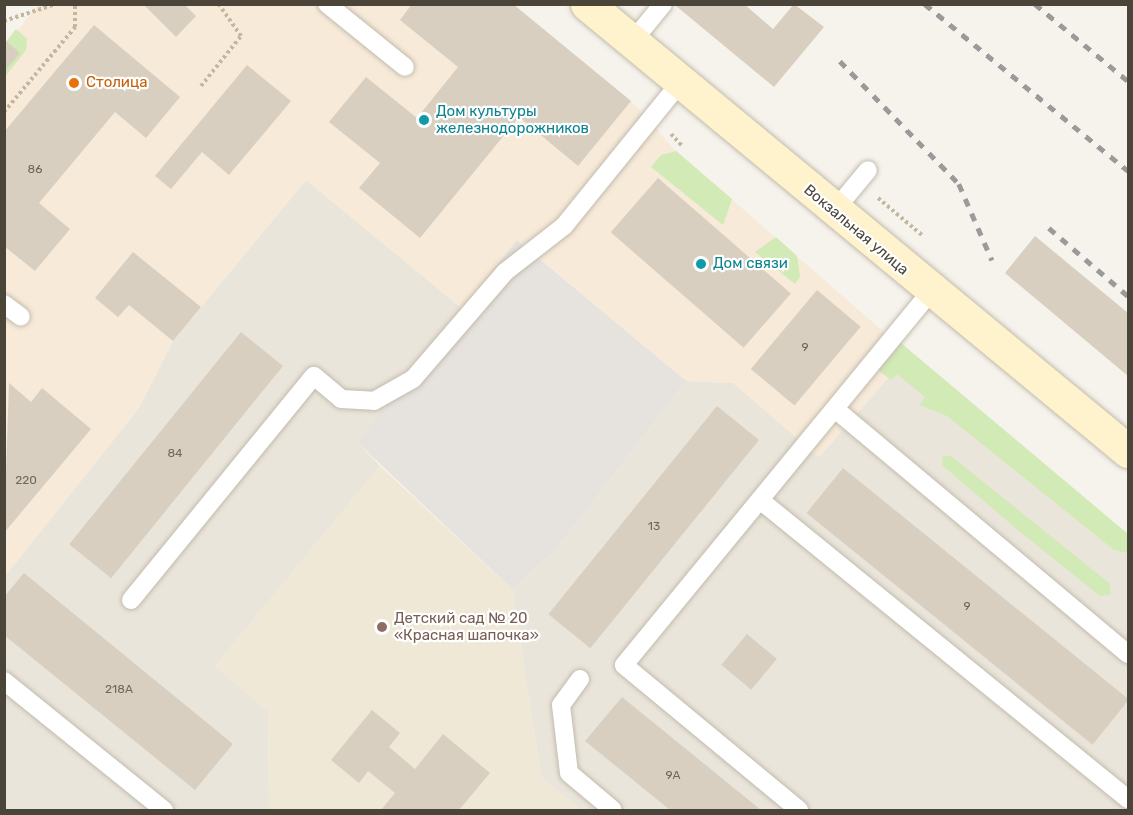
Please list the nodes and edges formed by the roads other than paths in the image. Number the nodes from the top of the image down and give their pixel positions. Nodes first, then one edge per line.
1 (327, 4) edge
2 (587, 4) edge
3 (663, 4) edge
4 (632, 42) junction
5 (405, 67) dead end
6 (680, 83) junction
7 (868, 170) dead end
8 (834, 211) junction
9 (931, 291) junction
10 (4, 304) edge
11 (21, 317) dead end
12 (835, 409) junction
13 (1128, 451) edge
14 (760, 500) junction
15 (131, 600) dead end
16 (1128, 654) edge
17 (580, 679) dead end
18 (4, 681) edge
19 (1128, 800) edge
20 (164, 810) edge
21 (614, 810) edge
22 (799, 810) edge

1 - 5 lane
2 - 4 street, Вокзальная улица
3 - 4 lane
4 - 6 street, Вокзальная улица
6 - 8 street, Вокзальная улица
6 - 15 lane
7 - 8 lane
8 - 9 street, Вокзальная улица
9 - 12 lane
9 - 13 street, Вокзальная улица
10 - 11 lane
12 - 14 lane
12 - 16 lane
14 - 19 lane
14 - 22 lane
17 - 21 lane
18 - 20 lane

